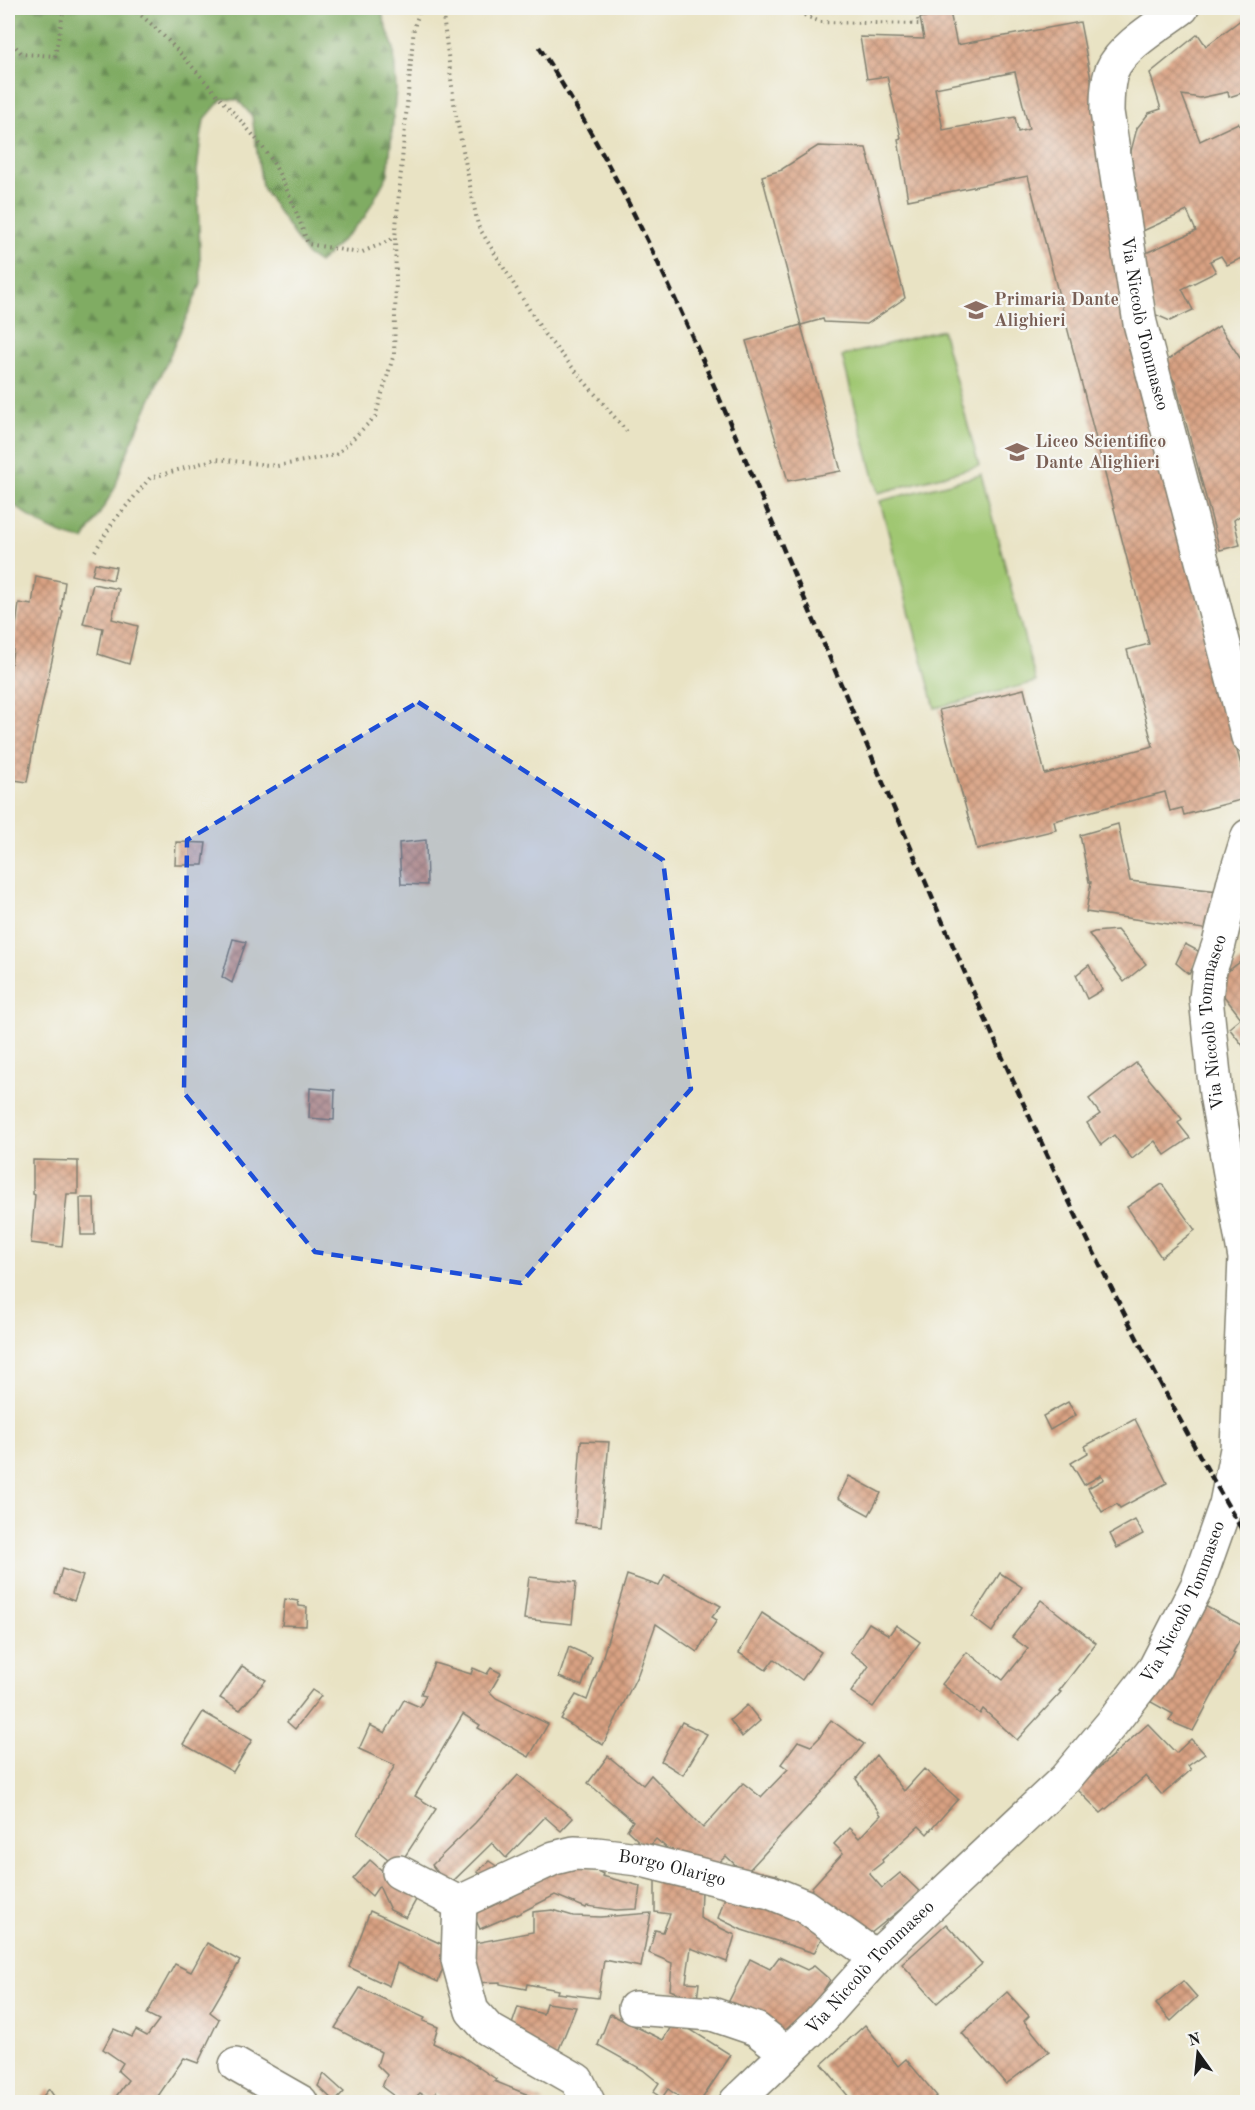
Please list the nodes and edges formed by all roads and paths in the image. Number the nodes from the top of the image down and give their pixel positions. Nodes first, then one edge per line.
1 (64, 8) edge
2 (132, 8) edge
3 (421, 8) edge
4 (442, 8) edge
5 (796, 8) edge
6 (916, 8) edge
7 (1182, 8) edge
8 (8, 38) edge
9 (395, 238) junction
10 (628, 433) dead end
11 (95, 551) dead end
12 (1247, 731) edge
13 (1248, 836) edge
14 (1241, 889) edge
15 (399, 1872) dead end
16 (460, 1902) junction
17 (876, 1957) junction
18 (635, 2008) dead end
19 (787, 2053) junction
20 (236, 2065) dead end
21 (301, 2103) edge
22 (588, 2103) edge
23 (736, 2103) edge

1 - 8 path
2 - 9 path
3 - 9 path
4 - 10 path
5 - 6 path
7 - 12 street, Via Niccolò Tommaseo
9 - 11 path
13 - 14 street, Via Niccolò Tommaseo
14 - 17 street, Via Niccolò Tommaseo
15 - 16 street
16 - 17 street, Borgo Olarigo
16 - 22 street
17 - 19 street, Via Niccolò Tommaseo
18 - 19 street
19 - 23 street, Via Niccolò Tommaseo
20 - 21 street

